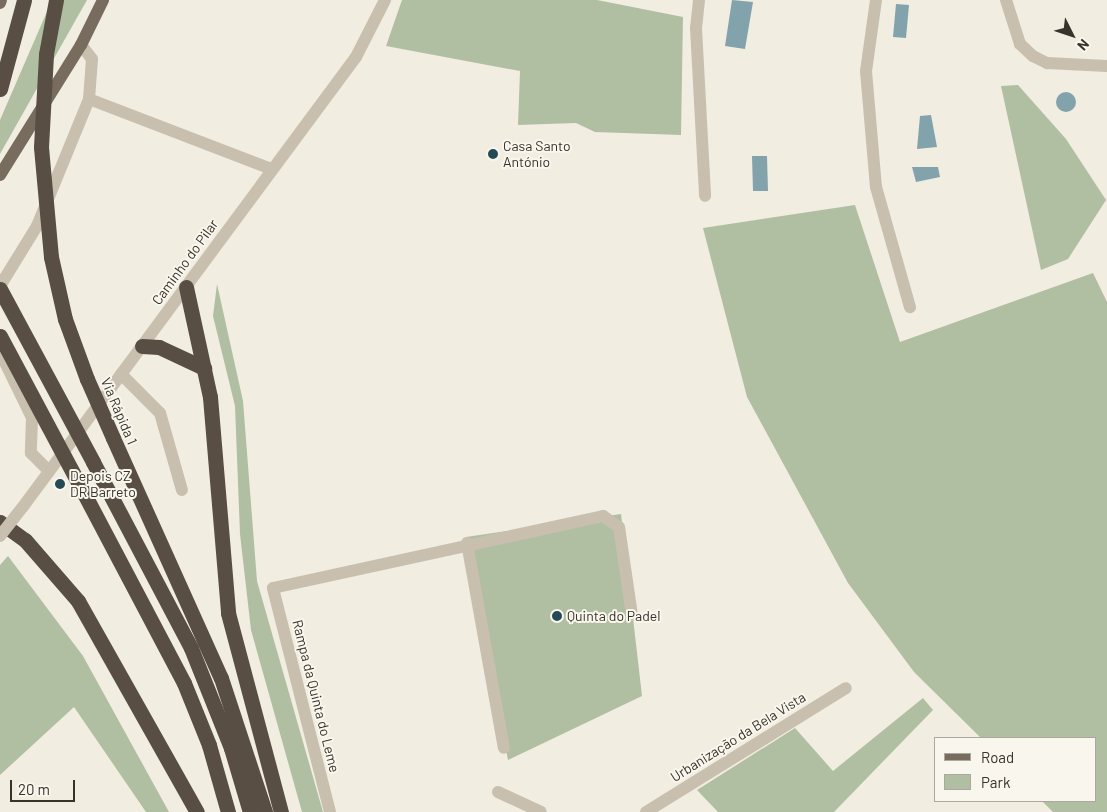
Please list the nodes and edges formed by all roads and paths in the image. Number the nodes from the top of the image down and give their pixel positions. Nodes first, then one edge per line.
1 (24, 0) edge
2 (56, 0) edge
3 (103, 0) edge
4 (385, 0) edge
5 (699, 0) edge
6 (876, 0) edge
7 (1006, 0) edge
8 (82, 45) junction
9 (1107, 66) edge
10 (0, 89) edge
11 (89, 99) junction
12 (271, 169) junction
13 (0, 175) edge
14 (705, 196) dead end
15 (0, 287) edge
16 (186, 287) junction
17 (910, 307) dead end
18 (0, 336) edge
19 (142, 346) junction
20 (0, 352) edge
21 (204, 368) junction
22 (121, 374) junction
23 (49, 471) junction
24 (182, 490) dead end
25 (0, 522) edge
26 (0, 536) edge
27 (467, 543) junction
28 (632, 615) dead end
29 (846, 688) dead end
30 (504, 748) dead end
31 (498, 792) dead end
32 (197, 812) edge
33 (228, 812) edge
34 (250, 812) edge
35 (265, 812) edge
36 (281, 812) edge
37 (330, 812) edge
38 (541, 812) edge
39 (646, 812) edge

1 - 10 highway
2 - 35 highway, Via Rápida 1, bridge
3 - 8 main road
4 - 12 street, Caminho do Pilar
5 - 14 street
6 - 17 street
7 - 9 street
8 - 11 street
8 - 13 main road
11 - 12 street
11 - 15 street
12 - 16 street, Caminho do Pilar
15 - 34 highway, bridge
16 - 19 street, Caminho do Pilar
16 - 21 highway
18 - 33 highway, bridge
19 - 21 highway
19 - 22 street, Caminho do Pilar
20 - 23 street
21 - 36 highway
22 - 23 street, Caminho do Pilar
22 - 24 street
23 - 26 street, Caminho do Pilar, bridge
25 - 32 highway
27 - 28 street
27 - 30 street
27 - 37 street, Rampa da Quinta do Leme
29 - 39 street, Urbanização da Bela Vista
31 - 38 street

